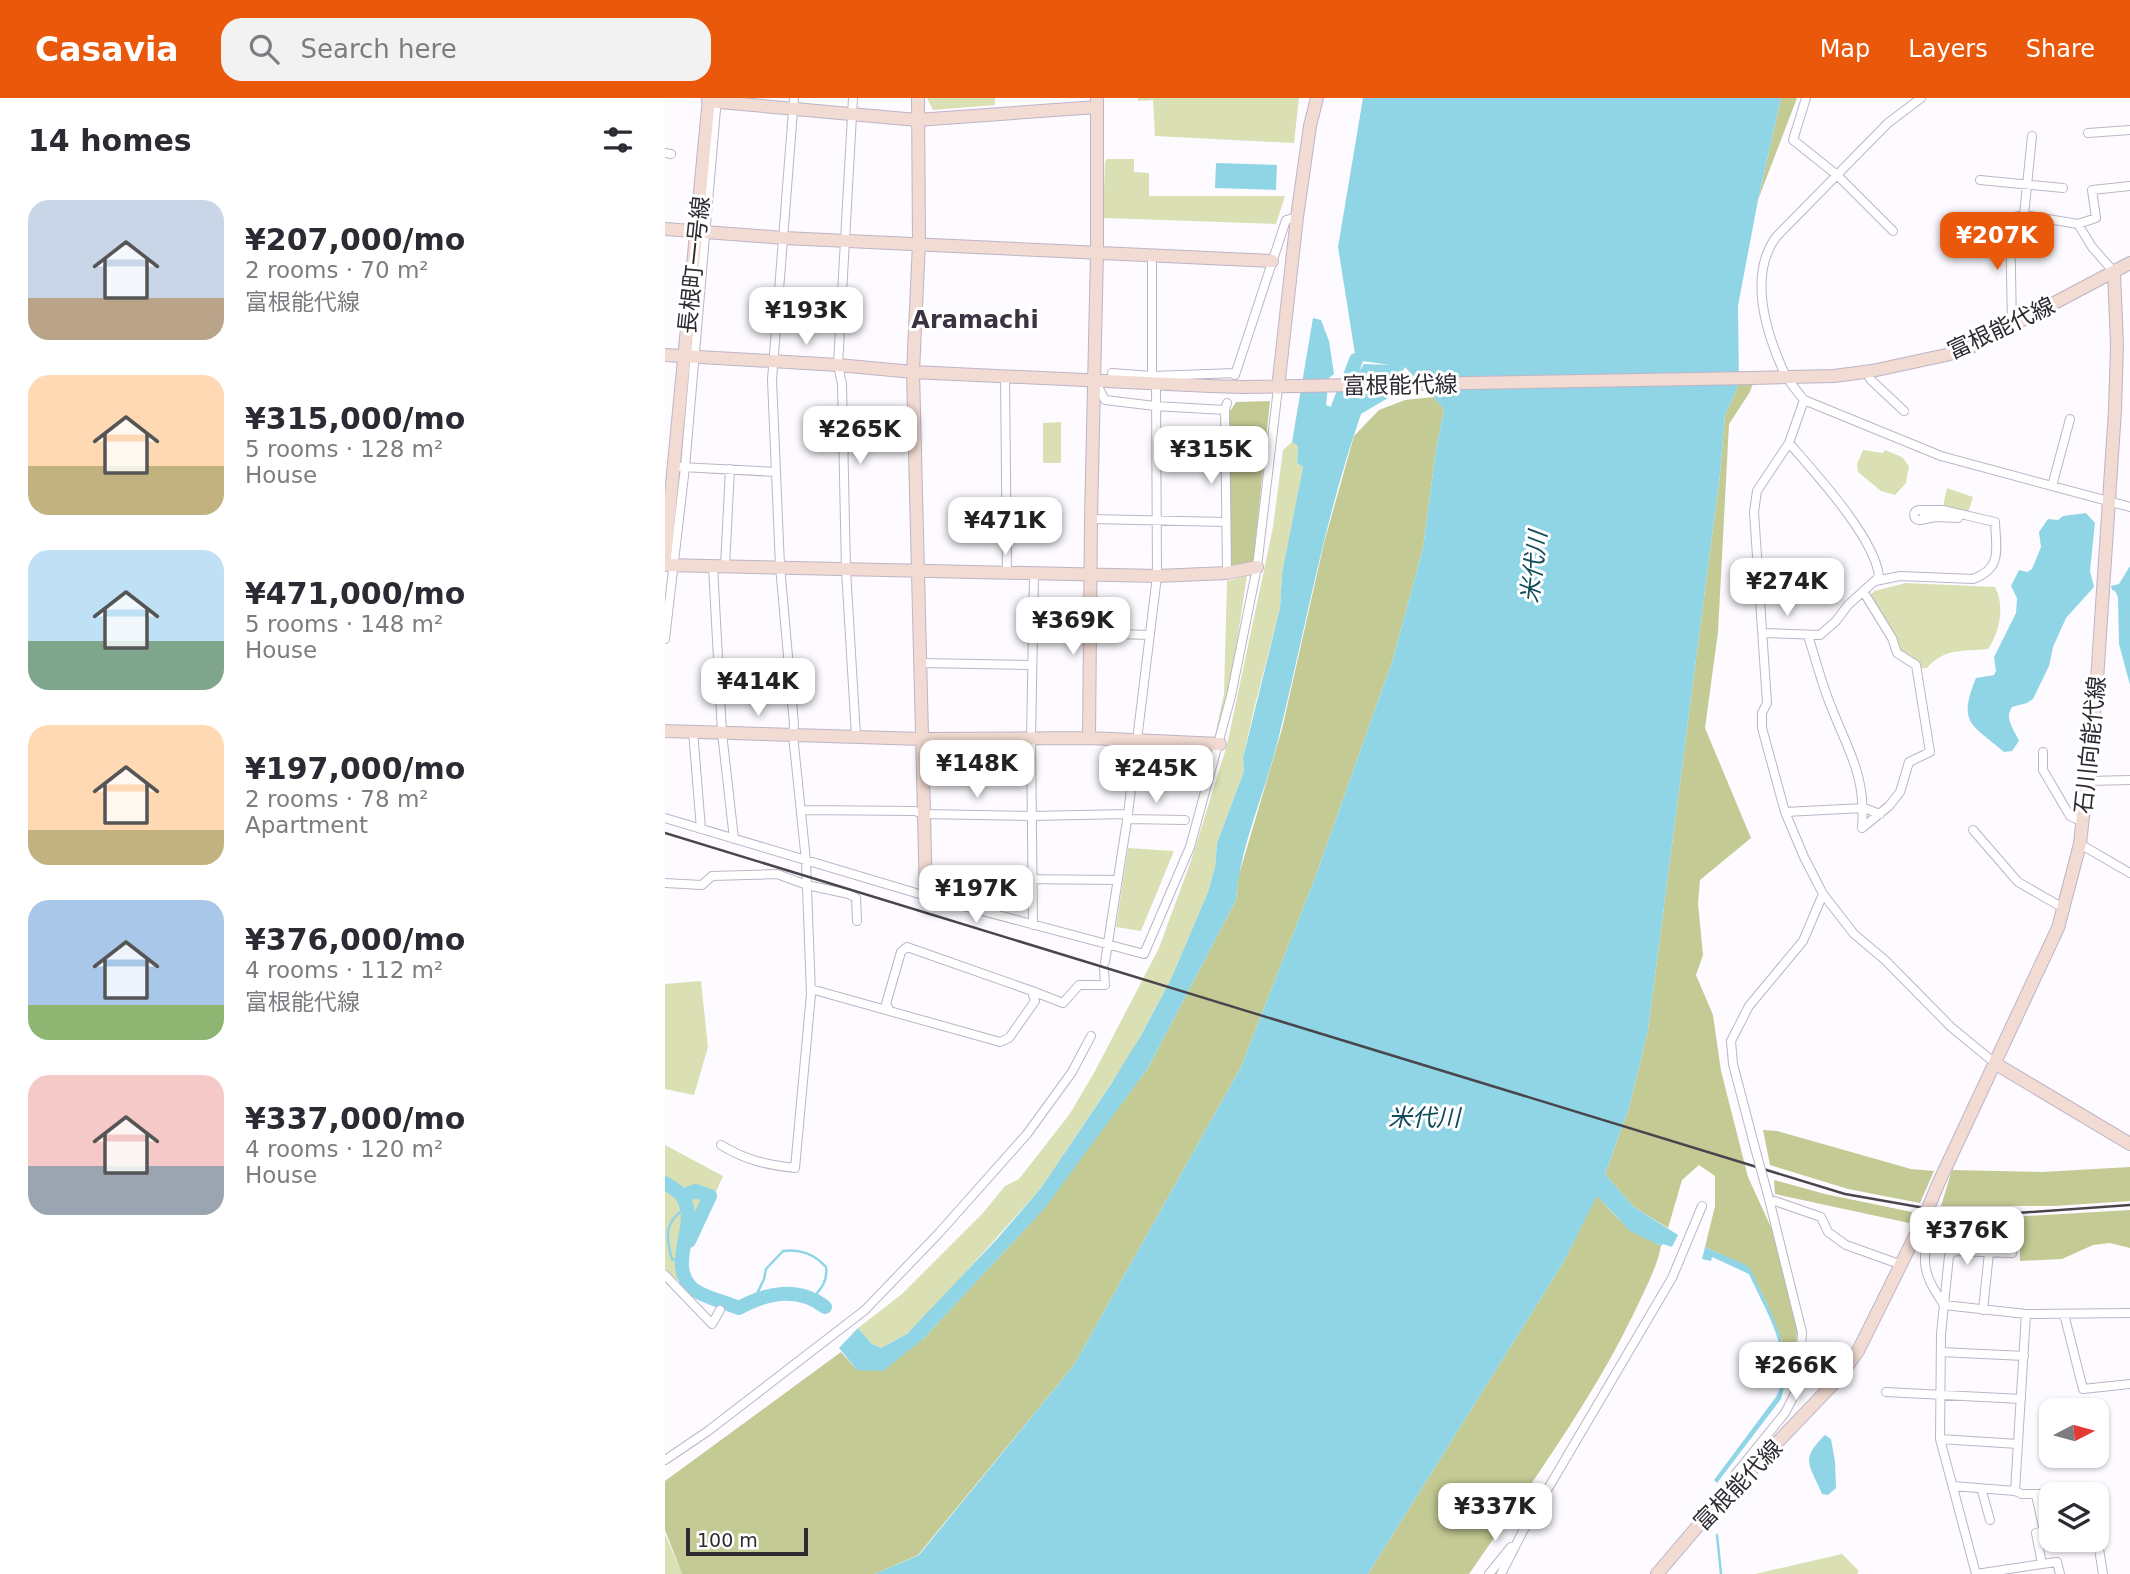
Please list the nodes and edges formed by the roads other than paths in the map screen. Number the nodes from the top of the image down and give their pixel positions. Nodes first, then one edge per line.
1 (853, 98) edge
2 (918, 98) edge
3 (1317, 98) edge
4 (1806, 98) edge
5 (1921, 98) edge
6 (713, 99) edge
7 (1097, 103) edge
8 (794, 104) edge
9 (852, 113) junction
10 (918, 120) junction
11 (2130, 130) edge
12 (2088, 133) dead end
13 (2032, 136) dead end
14 (1837, 175) junction
15 (1980, 180) dead end
16 (2026, 184) junction
17 (2130, 186) edge
18 (2063, 188) dead end
19 (2024, 215) junction
20 (1297, 217) junction
21 (2078, 224) junction
22 (665, 229) edge
23 (1893, 231) dead end
24 (702, 233) junction
25 (784, 238) junction
26 (847, 241) junction
27 (919, 243) junction
28 (1097, 253) junction
29 (1152, 256) junction
30 (1272, 261) junction
31 (2130, 263) edge
32 (2114, 272) junction
33 (2012, 326) junction
34 (665, 355) edge
35 (689, 357) junction
36 (773, 361) junction
37 (838, 365) junction
38 (913, 372) junction
39 (1866, 372) junction
40 (1112, 373) dead end
41 (1005, 376) junction
42 (1787, 377) junction
43 (1094, 380) junction
44 (1154, 380) junction
45 (1284, 387) junction
46 (1804, 400) junction
47 (1155, 406) junction
48 (1904, 411) dead end
49 (2070, 419) dead end
50 (1789, 443) junction
51 (680, 467) junction
52 (730, 469) junction
53 (776, 472) junction
54 (2052, 486) junction
55 (2107, 502) junction
56 (2130, 507) edge
57 (1091, 519) junction
58 (1156, 520) junction
59 (1226, 522) junction
60 (1995, 525) junction
61 (668, 562) edge
62 (719, 566) junction
63 (780, 566) junction
64 (1257, 567) junction
65 (846, 569) junction
66 (918, 572) junction
67 (1227, 573) junction
68 (1007, 574) junction
69 (1034, 575) junction
70 (1090, 575) junction
71 (1157, 576) junction
72 (1875, 581) junction
73 (1863, 591) junction
74 (1034, 631) junction
75 (1089, 633) junction
76 (1763, 633) junction
77 (1149, 635) junction
78 (1808, 636) junction
79 (665, 639) edge
80 (920, 663) junction
81 (1032, 664) junction
82 (692, 731) junction
83 (665, 732) edge
84 (722, 733) junction
85 (793, 735) junction
86 (856, 736) junction
87 (1089, 738) junction
88 (922, 739) junction
89 (1031, 740) junction
90 (1136, 741) junction
91 (1220, 744) junction
92 (2043, 752) dead end
93 (2130, 780) edge
94 (2088, 781) junction
95 (1864, 808) junction
96 (802, 810) junction
97 (1785, 812) junction
98 (923, 814) junction
99 (1879, 814) junction
100 (1031, 816) junction
101 (1127, 817) junction
102 (665, 818) edge
103 (1185, 820) dead end
104 (2083, 822) junction
105 (701, 829) junction
106 (1973, 830) dead end
107 (734, 839) junction
108 (2080, 844) junction
109 (806, 861) junction
110 (2130, 873) edge
111 (925, 878) junction
112 (1033, 878) junction
113 (1118, 880) junction
114 (665, 883) edge
115 (807, 885) junction
116 (1823, 894) junction
117 (926, 896) junction
118 (2064, 908) junction
119 (857, 921) dead end
120 (1033, 925) junction
121 (1108, 944) junction
122 (811, 989) junction
123 (1032, 991) junction
124 (890, 1011) junction
125 (1091, 1036) dead end
126 (1996, 1064) junction
127 (2130, 1144) edge
128 (721, 1145) dead end
129 (1769, 1199) junction
130 (1702, 1206) dead end
131 (1923, 1220) junction
132 (1989, 1253) junction
133 (2012, 1253) dead end
134 (1902, 1265) junction
135 (665, 1275) edge
136 (1944, 1305) junction
137 (720, 1310) dead end
138 (1983, 1310) junction
139 (2130, 1313) edge
140 (2026, 1314) junction
141 (2064, 1314) junction
142 (1941, 1352) junction
143 (2024, 1356) junction
144 (2130, 1384) edge
145 (1886, 1392) dead end
146 (1940, 1395) junction
147 (2021, 1399) junction
148 (1940, 1439) junction
149 (2018, 1444) junction
150 (665, 1460) edge
151 (1953, 1486) junction
152 (1981, 1488) junction
153 (2015, 1491) junction
154 (2036, 1495) junction
155 (2039, 1495) edge
156 (1721, 1501) junction
157 (1990, 1520) dead end
158 (1523, 1531) junction
159 (2099, 1552) edge
160 (2042, 1564) junction
161 (2019, 1571) edge
162 (1489, 1574) edge
163 (1501, 1574) edge
164 (1657, 1574) edge
165 (1976, 1574) edge
166 (2060, 1574) edge
167 (2103, 1574) edge

1 - 9 street
2 - 10 street
3 - 20 street
4 - 14 street
5 - 14 street
6 - 8 street
6 - 24 street, 長根町一号線
7 - 10 street
7 - 28 street
8 - 9 street
8 - 25 street
9 - 10 street
9 - 26 street
10 - 27 street
11 - 12 street
13 - 16 street
14 - 23 street
14 - 42 street
15 - 16 street
16 - 18 street
16 - 19 street
17 - 21 street
19 - 21 street
19 - 33 street
20 - 30 street
20 - 45 street
21 - 32 street
22 - 24 street
24 - 25 street
24 - 35 street, 長根町一号線
25 - 26 street
25 - 36 street
26 - 27 street
26 - 37 street
27 - 28 street
27 - 38 street
28 - 29 street
28 - 43 street
29 - 30 street
29 - 44 street
30 - 44 street
31 - 32 street
32 - 33 street, 富根能代線
32 - 55 street, 石川向能代線
33 - 39 street, 富根能代線
34 - 35 street, 富根能代線
35 - 36 street, 富根能代線
35 - 51 street, 長根町一号線
36 - 37 street, 富根能代線
36 - 53 street
37 - 38 street, 富根能代線
37 - 65 street
38 - 41 street, 富根能代線
38 - 66 street
39 - 42 street, 富根能代線
39 - 48 street
40 - 44 street
41 - 43 street, 富根能代線
41 - 68 street
42 - 45 street, 富根能代線
42 - 46 street
43 - 44 street, 富根能代線
43 - 47 street
43 - 57 street
44 - 45 street, 富根能代線, bridge
44 - 47 street
45 - 64 street
46 - 50 street
46 - 54 street
47 - 58 street
47 - 59 street
49 - 54 street
50 - 72 street
50 - 76 street
51 - 52 street
51 - 61 street, 長根町一号線
52 - 53 street
52 - 62 street
53 - 63 street
54 - 55 street
55 - 56 street
55 - 94 street, 石川向能代線
57 - 58 street
57 - 70 street
58 - 59 street
58 - 71 street
59 - 67 street
60 - 60 street
60 - 72 street
61 - 62 street
61 - 79 street
62 - 63 street
62 - 84 street
63 - 65 street
63 - 85 street
64 - 67 street
64 - 91 street
65 - 66 street
65 - 86 street
66 - 68 street
66 - 80 street
67 - 71 street
68 - 69 street
69 - 70 street
69 - 74 street
70 - 71 street
70 - 75 street
71 - 77 street
72 - 73 street
73 - 78 street
73 - 99 street
74 - 75 street
74 - 81 street
75 - 77 street
75 - 87 street
76 - 78 street
76 - 97 street
77 - 90 street
78 - 95 street
80 - 81 street
80 - 88 street
81 - 89 street
82 - 83 street
82 - 84 street
82 - 105 street
84 - 85 street
84 - 107 street
85 - 86 street
85 - 96 street
86 - 88 street
87 - 89 street
87 - 90 street
88 - 89 street
88 - 98 street
89 - 100 street
90 - 91 street
90 - 101 street
91 - 121 street
92 - 104 street
93 - 94 street
94 - 104 street, 石川向能代線
95 - 97 street
95 - 99 street
95 - 99 street
96 - 98 street
96 - 109 street
97 - 116 street
98 - 100 street
98 - 111 street
100 - 101 street
100 - 112 street
101 - 103 street
101 - 113 street
102 - 105 street
104 - 108 street, 石川向能代線
105 - 107 street
106 - 118 street
107 - 109 street
108 - 110 street
108 - 118 street, 石川向能代線
109 - 115 street
109 - 117 street
111 - 112 street
111 - 117 street
112 - 113 street
112 - 120 street
113 - 121 street
114 - 115 street
115 - 119 street
115 - 122 street
116 - 126 street
116 - 129 street, bridge
117 - 120 street
118 - 126 street, 石川向能代線
120 - 121 street
121 - 123 street
122 - 124 street
122 - 128 street
123 - 124 street
123 - 124 street
125 - 150 street
126 - 127 street
126 - 131 street, 富根能代線, bridge
129 - 134 street
129 - 156 street
130 - 158 street
131 - 134 street, 富根能代線
131 - 136 street
132 - 133 street
132 - 136 street
132 - 138 street
134 - 156 street, 富根能代線
135 - 137 street
136 - 138 street
136 - 142 street
138 - 140 street
139 - 141 street
140 - 141 street
140 - 143 street
141 - 144 street
142 - 143 street
142 - 146 street
143 - 147 street
145 - 146 street
146 - 147 street
146 - 148 street
147 - 149 street
148 - 149 street
148 - 151 street
149 - 153 street
151 - 152 street
151 - 165 street
152 - 153 street
152 - 157 street
153 - 154 street
154 - 155 street
154 - 160 street
156 - 164 street, 富根能代線
158 - 162 street
158 - 163 street
159 - 167 street
160 - 161 street
160 - 166 street
161 - 165 street

